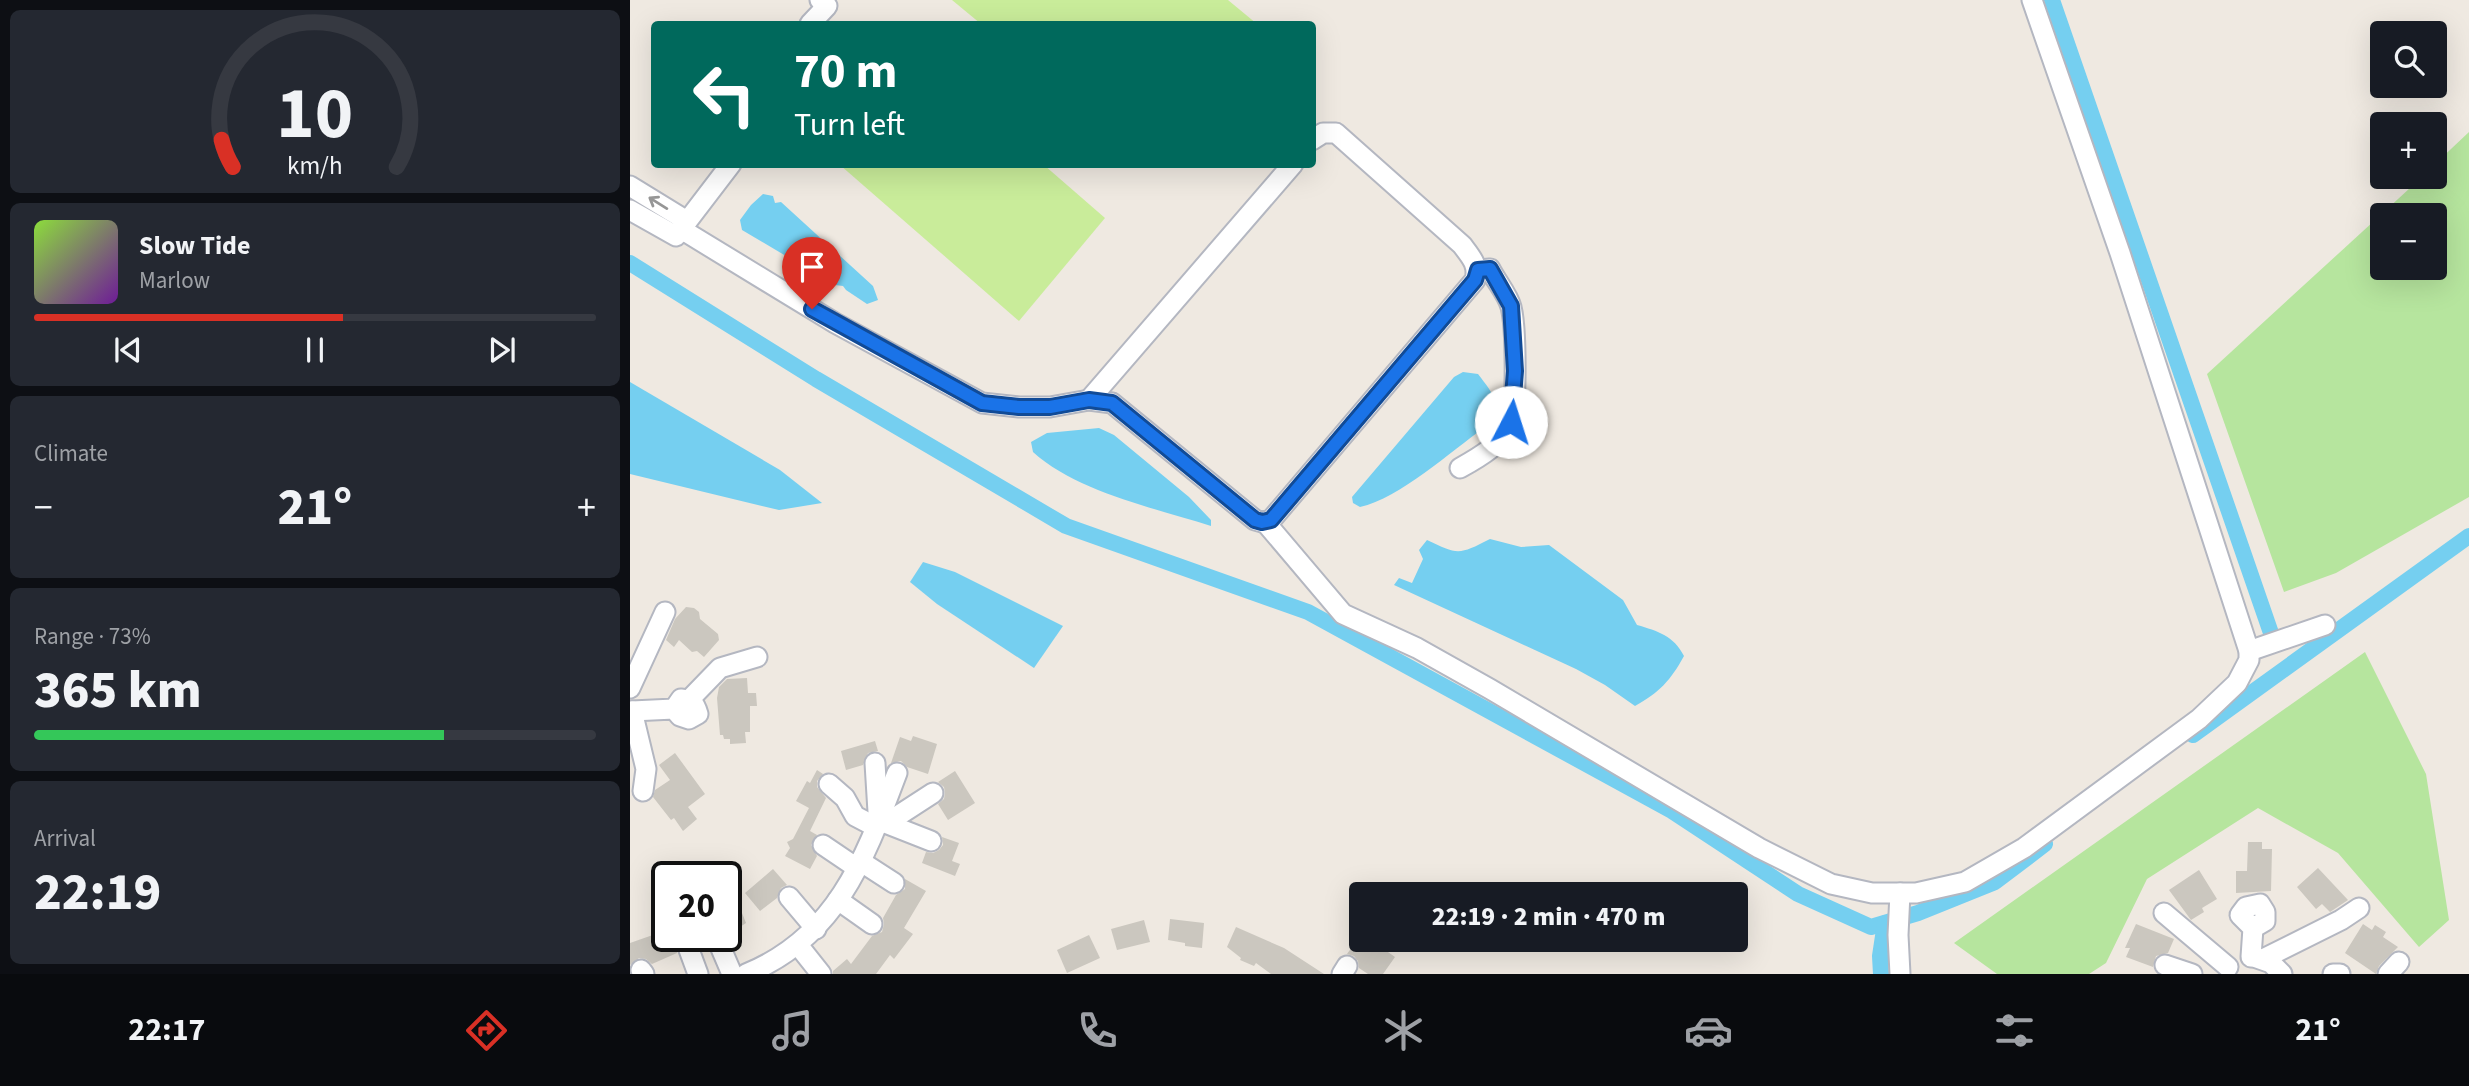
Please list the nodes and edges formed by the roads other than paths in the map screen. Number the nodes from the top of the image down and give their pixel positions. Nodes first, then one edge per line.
1 (820, 0) edge
2 (2032, 0) edge
3 (813, 21) edge
4 (1316, 137) edge
5 (728, 168) edge
6 (1290, 168) edge
7 (630, 186) edge
8 (630, 209) edge
9 (682, 229) junction
10 (1478, 270) junction
11 (1089, 400) junction
12 (1460, 468) dead end
13 (1265, 522) junction
14 (665, 611) dead end
15 (2325, 625) dead end
16 (2249, 651) junction
17 (757, 657) dead end
18 (630, 688) edge
19 (631, 710) edge
20 (875, 763) dead end
21 (897, 773) dead end
22 (649, 781) dead end
23 (830, 784) dead end
24 (933, 793) dead end
25 (877, 824) junction
26 (930, 841) dead end
27 (823, 845) dead end
28 (859, 864) junction
29 (894, 883) dead end
30 (1900, 894) junction
31 (789, 897) dead end
32 (838, 900) junction
33 (2359, 908) dead end
34 (2164, 913) dead end
35 (872, 924) dead end
36 (2253, 928) dead end
37 (816, 929) junction
38 (798, 945) junction
39 (690, 952) edge
40 (723, 952) edge
41 (2257, 958) junction
42 (2165, 965) dead end
43 (759, 971) edge
44 (2226, 971) edge
45 (698, 974) edge
46 (732, 974) edge
47 (821, 974) edge
48 (1900, 974) edge
49 (2192, 974) edge
50 (2282, 974) edge
51 (2333, 974) edge
52 (2340, 974) edge

1 - 3 street
2 - 16 street
4 - 10 street
5 - 9 street
6 - 11 street
9 -> 7 street
8 - 9 street
9 - 11 street
10 - 12 street
10 - 13 street
11 - 13 street
13 - 30 street
14 - 18 street
15 - 16 street
16 - 30 street
17 - 19 street
19 - 22 street
20 - 25 street
21 - 25 street
23 - 25 street
24 - 25 street
25 - 26 street
25 - 28 street
27 - 28 street
28 - 29 street
28 - 32 street
30 - 48 street
31 - 37 street
32 - 35 street
32 - 37 street
33 - 41 street
34 - 44 street
36 - 41 street
37 - 38 street
38 - 43 street
38 - 47 street
39 - 45 street
40 - 46 street
41 - 44 street
41 - 50 street
42 - 49 street
51 - 52 street

